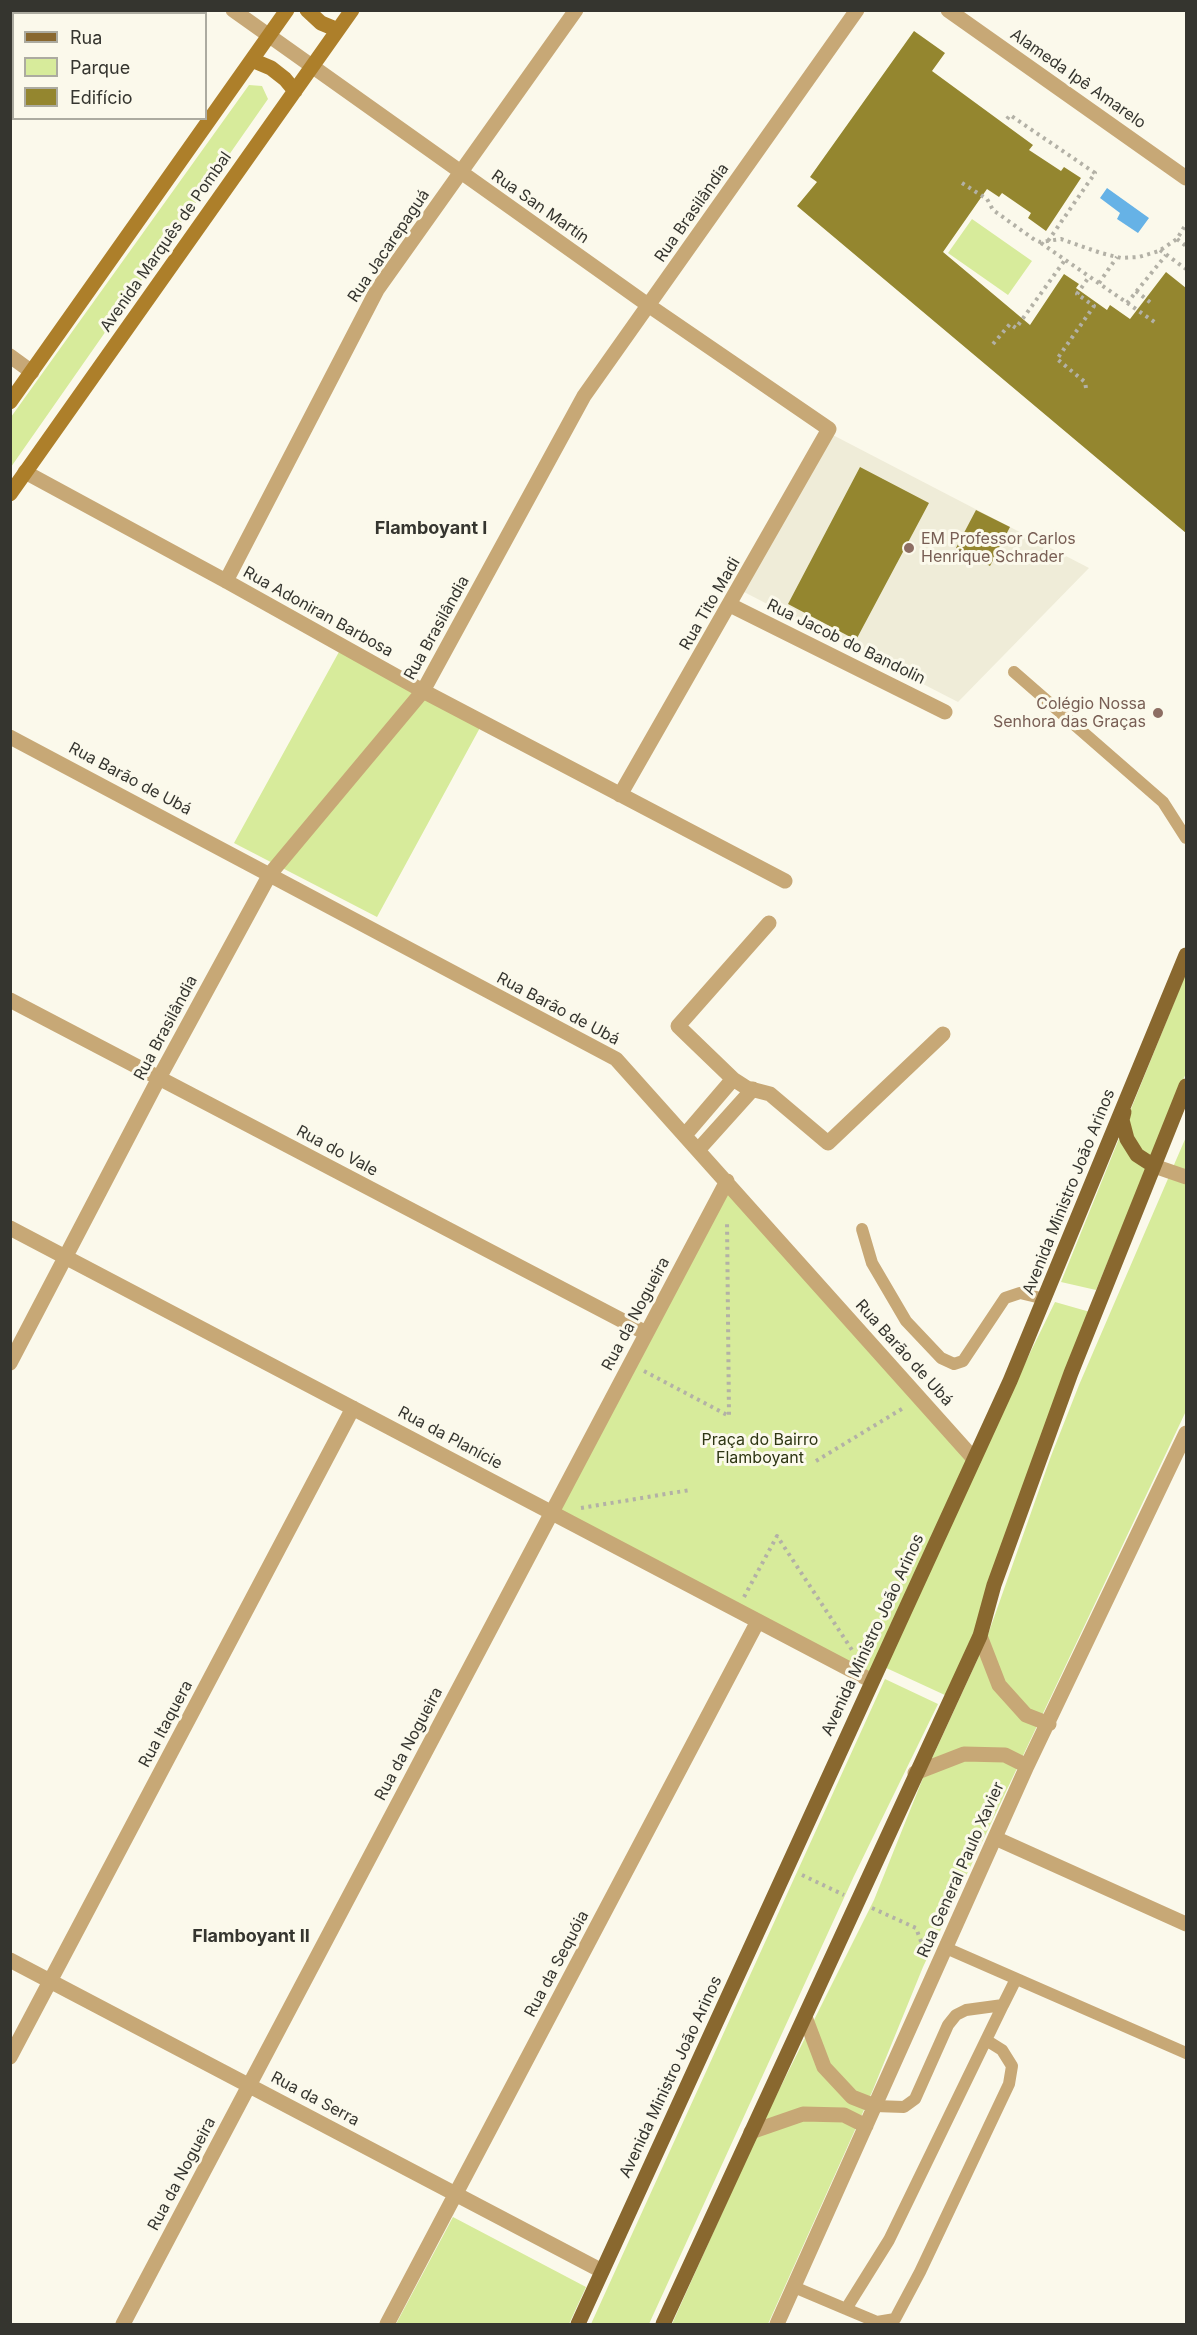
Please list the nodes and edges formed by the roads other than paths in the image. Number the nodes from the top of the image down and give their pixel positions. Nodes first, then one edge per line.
1 (233, 10) edge
2 (287, 10) edge
3 (307, 10) edge
4 (352, 10) edge
5 (576, 10) edge
6 (857, 10) edge
7 (948, 10) edge
8 (338, 30) junction
9 (268, 37) junction
10 (252, 60) junction
11 (311, 68) junction
12 (295, 91) junction
13 (461, 173) junction
14 (1186, 178) edge
15 (648, 305) junction
16 (10, 356) edge
17 (32, 372) junction
18 (10, 402) edge
19 (829, 429) joint
20 (25, 472) junction
21 (10, 494) edge
22 (226, 581) junction
23 (730, 605) junction
24 (1014, 672) dead end
25 (423, 691) junction
26 (945, 712) dead end
27 (10, 737) edge
28 (620, 795) junction
29 (1186, 838) edge
30 (270, 874) junction
31 (785, 881) dead end
32 (769, 923) dead end
33 (1186, 955) edge
34 (10, 1000) edge
35 (943, 1034) dead end
36 (159, 1078) junction
37 (733, 1079) junction
38 (1186, 1086) edge
39 (753, 1089) junction
40 (1126, 1101) junction
41 (685, 1135) junction
42 (699, 1149) junction
43 (1154, 1166) junction
44 (1186, 1177) edge
45 (727, 1180) junction
46 (10, 1228) edge
47 (862, 1229) dead end
48 (66, 1258) junction
49 (1045, 1299) junction
50 (646, 1333) junction
51 (10, 1363) edge
52 (353, 1408) junction
53 (1186, 1433) edge
54 (974, 1459) junction
55 (552, 1512) junction
56 (758, 1621) junction
57 (980, 1636) junction
58 (872, 1680) junction
59 (1049, 1724) junction
60 (1027, 1766) junction
61 (915, 1773) junction
62 (995, 1838) junction
63 (1186, 1924) edge
64 (946, 1948) junction
65 (10, 1960) edge
66 (1016, 1978) junction
67 (51, 1981) junction
68 (1003, 2005) junction
69 (805, 2017) junction
70 (987, 2040) junction
71 (1186, 2053) edge
72 (10, 2057) edge
73 (249, 2085) junction
74 (875, 2106) junction
75 (866, 2126) junction
76 (752, 2132) junction
77 (456, 2194) junction
78 (602, 2271) junction
79 (794, 2287) junction
80 (846, 2309) junction
81 (123, 2325) edge
82 (387, 2325) edge
83 (578, 2325) edge
84 (663, 2325) edge
85 (777, 2325) edge

1 - 9 street, Rua San Martín
2 - 9 main road, Avenida Marquês de Pombal
3 - 8 main road
4 - 8 main road, Avenida Marquês de Pombal
5 - 13 street, Rua Jacarepaguá
6 - 15 street, Rua Brasilândia
7 - 14 street, Alameda Ipê Amarelo
8 - 11 main road, Avenida Marquês de Pombal
9 - 10 main road, Avenida Marquês de Pombal
9 - 11 street, Rua San Martín
10 - 12 main road
10 - 17 main road, Avenida Marquês de Pombal
11 - 12 main road, Avenida Marquês de Pombal
11 - 13 street, Rua San Martín
12 - 20 main road, Avenida Marquês de Pombal
13 - 15 street, Rua San Martín
13 - 22 street, Rua Jacarepaguá
15 - 19 street, Rua San Martín
15 - 25 street, Rua Brasilândia
16 - 17 street
17 - 18 main road, Avenida Marquês de Pombal
19 - 23 street, Rua Tito Madi
20 - 21 main road, Avenida Marquês de Pombal
20 - 22 street, Rua Adoniran Barbosa
22 - 25 street, Rua Adoniran Barbosa
23 - 26 street, Rua Jacob do Bandolin
23 - 28 street, Rua Tito Madi
24 - 29 lane
25 - 28 street, Rua Adoniran Barbosa
25 - 30 street, Rua Brasilândia
27 - 30 street, Rua Barão de Ubá
28 - 31 street, Rua Adoniran Barbosa
30 - 36 street, Rua Brasilândia
30 - 41 street, Rua Barão de Ubá
32 - 37 street
33 - 40 main road, Avenida Ministro João Arinos
34 - 36 street, Rua do Vale
35 - 39 street
36 - 48 street, Rua Brasilândia
36 - 50 street, Rua do Vale
37 - 39 street
37 - 41 street
38 - 43 main road
39 - 42 street
40 - 43 main road
40 - 49 main road, Avenida Ministro João Arinos
41 - 42 street, Rua Barão de Ubá
42 - 45 street, Rua Barão de Ubá
43 - 44 street
43 - 57 main road
45 - 50 street, Rua da Nogueira
45 - 54 street, Rua Barão de Ubá
46 - 48 street, Rua da Planície
47 - 49 lane
48 - 51 street, Rua Brasilândia
48 - 52 street, Rua da Planície
49 - 54 main road, Avenida Ministro João Arinos
50 - 55 street, Rua da Nogueira
52 - 55 street, Rua da Planície
52 - 67 street, Rua Itaquera
53 - 59 street, Rua General Paulo Xavier
54 - 58 main road, Avenida Ministro João Arinos
55 - 56 street, Rua da Planície
55 - 73 street, Rua da Nogueira
56 - 58 street, Rua da Planície
56 - 77 street, Rua da Sequóia
57 - 59 street
57 - 61 main road
58 - 78 main road, Avenida Ministro João Arinos
59 - 60 street, Rua General Paulo Xavier
60 - 61 street
60 - 62 street, Rua General Paulo Xavier
61 - 69 main road
62 - 63 street
62 - 64 street, Rua General Paulo Xavier
64 - 66 lane
64 - 74 street, Rua General Paulo Xavier
65 - 67 street, Rua da Serra
66 - 68 lane
66 - 71 lane
67 - 72 street, Rua Itaquera
67 - 73 street, Rua da Serra
68 - 70 lane
68 - 74 lane
69 - 74 street
69 - 76 main road
70 - 80 lane
70 - 80 lane
73 - 77 street, Rua da Serra
73 - 81 street, Rua da Nogueira
74 - 75 street, Rua General Paulo Xavier
75 - 76 street
75 - 79 street, Rua General Paulo Xavier
76 - 84 main road
77 - 78 street, Rua da Serra
77 - 82 street, Rua da Sequóia
78 - 83 main road, Avenida Ministro João Arinos
79 - 80 lane
79 - 85 street, Rua General Paulo Xavier

